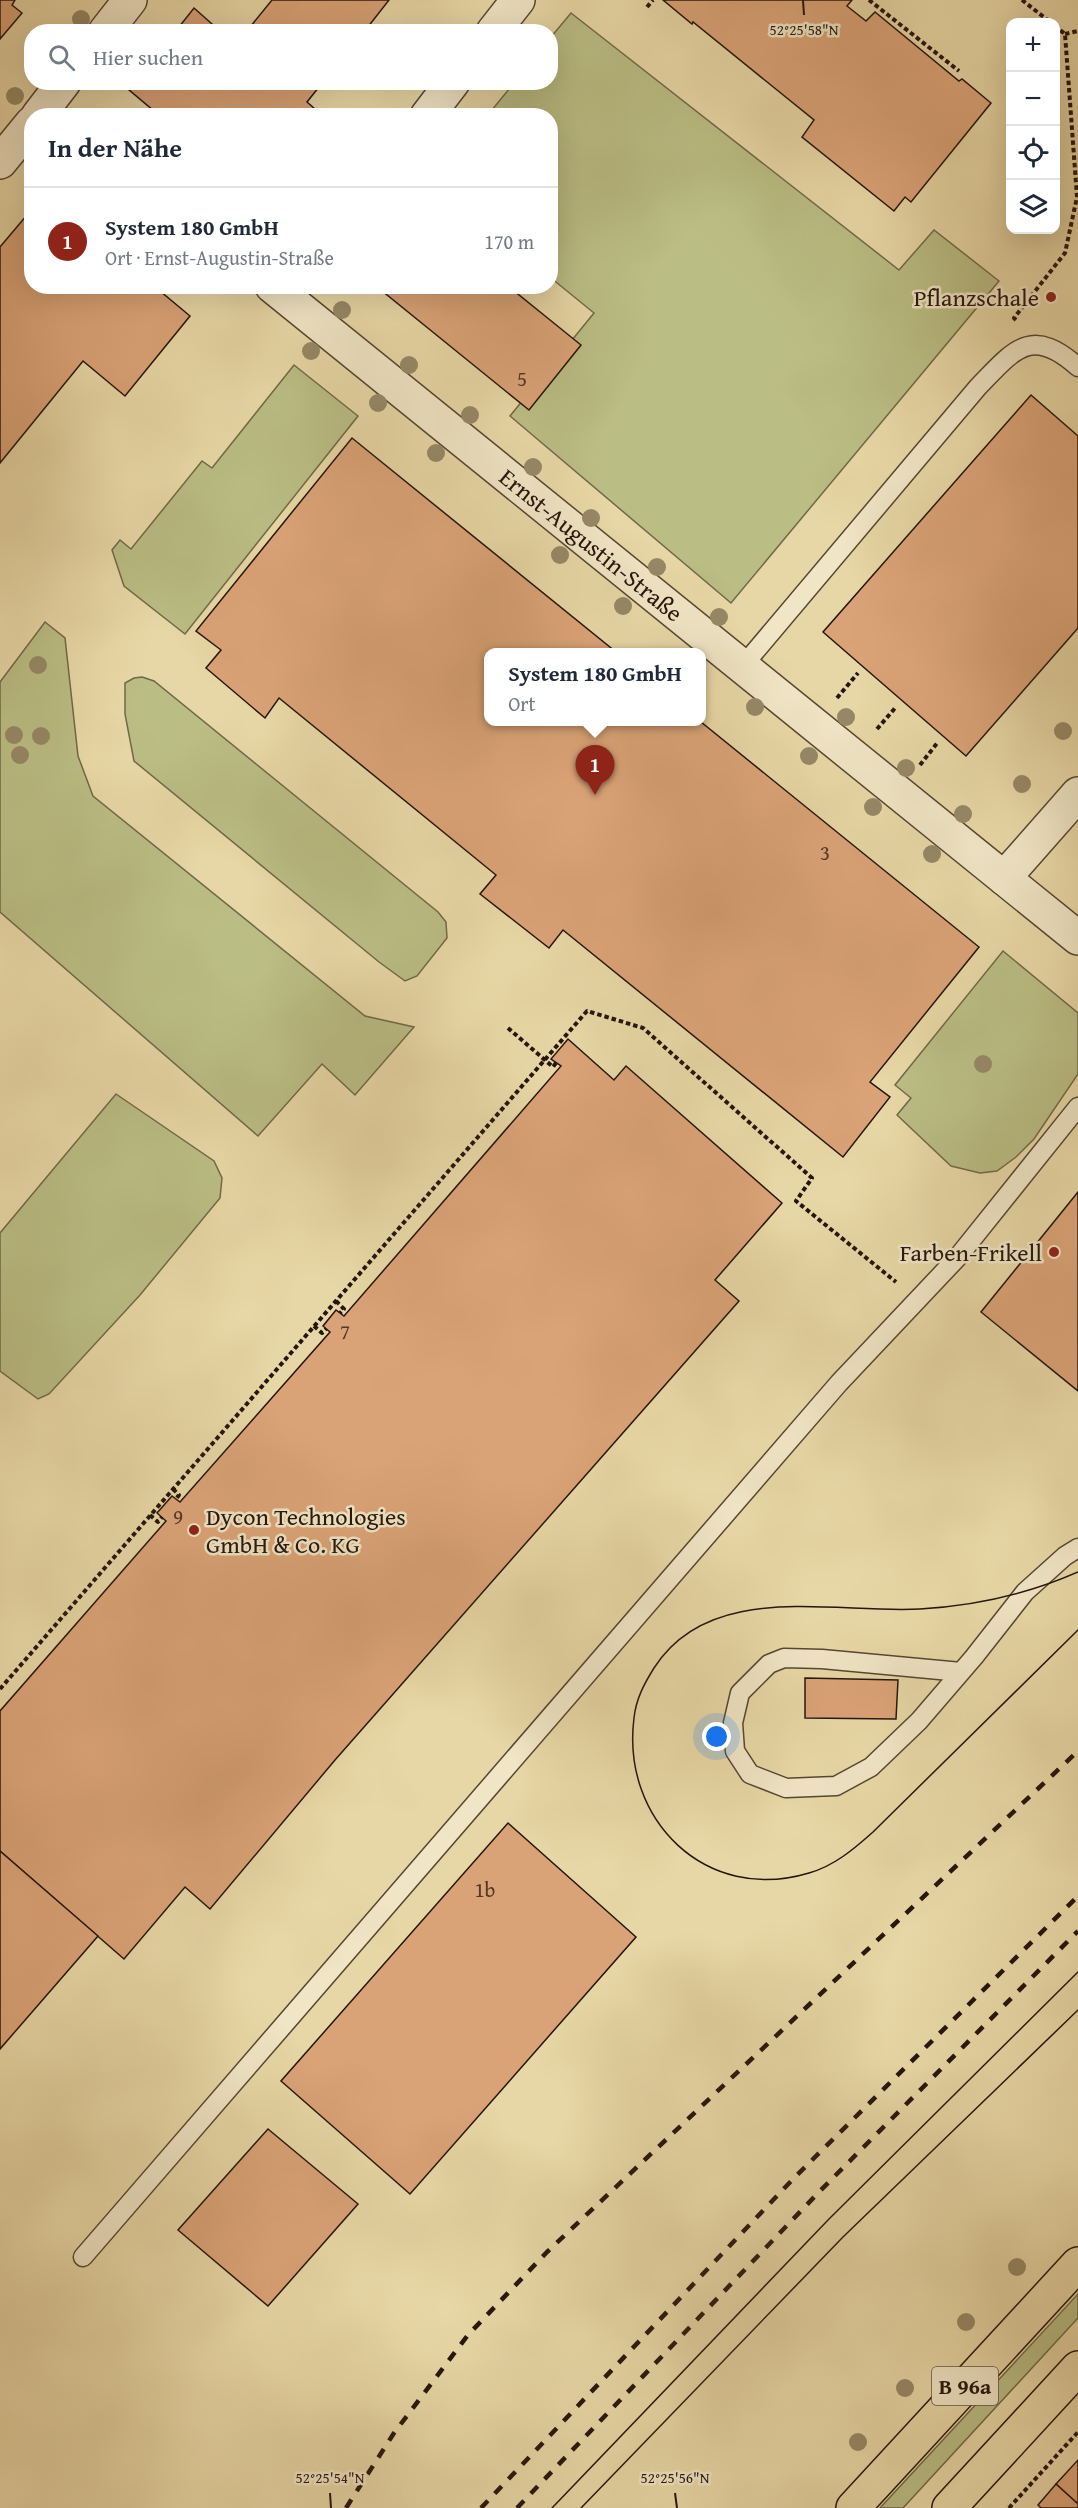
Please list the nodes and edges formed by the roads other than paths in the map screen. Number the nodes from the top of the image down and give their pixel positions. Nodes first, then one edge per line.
1 (130, 0) edge
2 (518, 0) edge
3 (111, 24) edge
4 (499, 24) edge
5 (447, 90) edge
6 (433, 108) edge
7 (24, 134) edge
8 (0, 162) edge
9 (287, 294) edge
10 (1078, 367) edge
11 (742, 667) junction
12 (1078, 794) edge
13 (1004, 879) junction
14 (1078, 938) edge
15 (1078, 1107) edge
16 (1078, 1548) edge
17 (961, 1672) junction
18 (83, 2257) dead end
19 (1078, 2265) edge
20 (1078, 2368) edge
21 (853, 2508) edge
22 (949, 2508) edge

1 - 3 street
2 - 4 street
5 - 6 street
7 - 8 street
9 - 11 street, Ernst-Augustin-Straße
10 - 11 lane
11 - 13 street, Ernst-Augustin-Straße
12 - 13 street
13 - 14 street, Ernst-Augustin-Straße
15 - 18 lane
16 - 17 lane
17 - 17 lane
19 - 21 main road, B 96a
20 - 22 main road, B 96a

